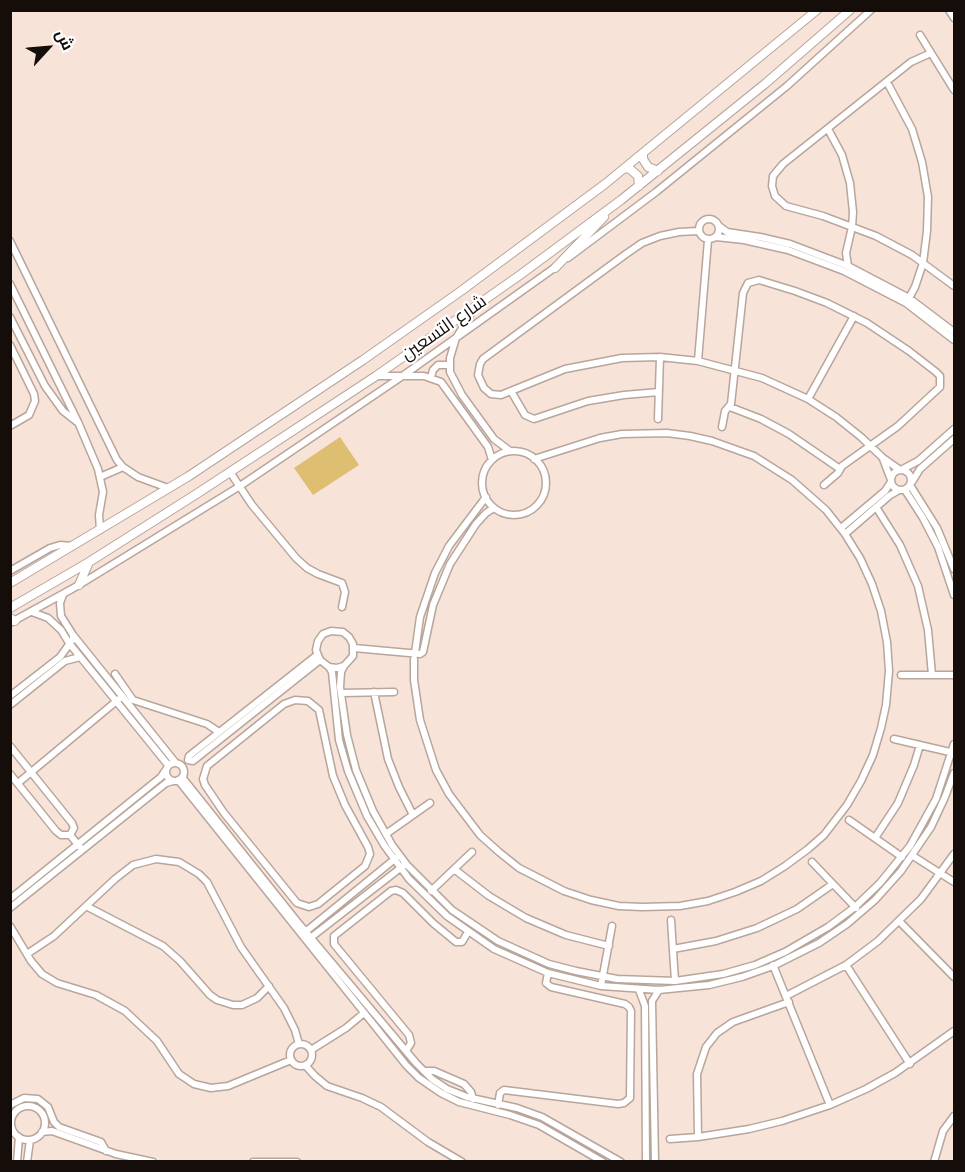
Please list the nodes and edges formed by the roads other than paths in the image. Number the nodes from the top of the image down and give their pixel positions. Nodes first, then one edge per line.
1 (817, 10) edge
2 (850, 10) edge
3 (871, 10) edge
4 (949, 10) edge
5 (954, 18) edge
6 (920, 35) dead end
7 (931, 53) junction
8 (887, 82) junction
9 (954, 90) edge
10 (828, 129) junction
11 (643, 153) junction
12 (625, 168) junction
13 (658, 171) junction
14 (639, 186) junction
15 (621, 200) junction
16 (719, 226) junction
17 (852, 227) junction
18 (698, 231) junction
19 (716, 237) junction
20 (708, 240) junction
21 (10, 241) edge
22 (846, 253) junction
23 (834, 260) junction
24 (923, 263) junction
25 (848, 266) junction
26 (555, 268) junction
27 (10, 284) edge
28 (954, 286) edge
29 (907, 301) junction
30 (476, 306) junction
31 (854, 316) junction
32 (10, 317) edge
33 (954, 332) edge
34 (456, 338) junction
35 (954, 340) edge
36 (10, 345) edge
37 (660, 357) junction
38 (698, 361) junction
39 (449, 365) junction
40 (736, 370) junction
41 (376, 376) junction
42 (451, 376) junction
43 (401, 377) junction
44 (431, 377) junction
45 (441, 382) junction
46 (511, 391) junction
47 (659, 392) junction
48 (462, 395) junction
49 (808, 399) junction
50 (455, 400) junction
51 (730, 407) junction
52 (658, 419) dead end
53 (78, 422) junction
54 (10, 426) edge
55 (722, 427) dead end
56 (954, 429) edge
57 (954, 440) edge
58 (870, 445) junction
59 (561, 451) junction
60 (510, 452) junction
61 (883, 458) junction
62 (534, 459) junction
63 (492, 460) junction
64 (540, 465) junction
65 (123, 467) junction
66 (840, 469) junction
67 (900, 470) junction
68 (230, 472) junction
69 (100, 477) junction
70 (891, 481) junction
71 (824, 485) dead end
72 (240, 486) junction
73 (906, 487) junction
74 (168, 488) junction
75 (486, 497) junction
76 (494, 507) junction
77 (876, 507) junction
78 (100, 530) junction
79 (843, 531) junction
80 (73, 546) junction
81 (89, 562) junction
82 (954, 569) edge
83 (10, 571) edge
84 (10, 583) edge
85 (79, 585) junction
86 (64, 594) junction
87 (954, 595) edge
88 (342, 607) dead end
89 (10, 608) edge
90 (60, 611) junction
91 (32, 612) junction
92 (48, 618) junction
93 (12, 621) edge
94 (74, 635) junction
95 (69, 643) junction
96 (354, 648) junction
97 (415, 656) junction
98 (80, 657) junction
99 (318, 657) junction
100 (344, 666) junction
101 (329, 667) junction
102 (115, 674) dead end
103 (901, 675) dead end
104 (932, 675) junction
105 (954, 675) edge
106 (394, 692) dead end
107 (341, 693) junction
108 (374, 693) junction
109 (10, 696) edge
110 (120, 699) junction
111 (10, 705) edge
112 (219, 732) junction
113 (894, 739) dead end
114 (954, 744) edge
115 (920, 745) junction
116 (10, 746) edge
117 (953, 753) edge
118 (169, 766) junction
119 (348, 771) junction
120 (31, 772) junction
121 (954, 773) edge
122 (10, 774) edge
123 (333, 776) junction
124 (178, 779) junction
125 (18, 783) junction
126 (430, 802) dead end
127 (413, 815) junction
128 (849, 820) dead end
129 (386, 834) junction
130 (70, 835) junction
131 (92, 838) junction
132 (875, 838) junction
133 (80, 847) junction
134 (251, 847) junction
135 (472, 852) dead end
136 (242, 854) junction
137 (954, 854) edge
138 (913, 856) junction
139 (902, 857) junction
140 (397, 858) junction
141 (812, 862) dead end
142 (403, 866) junction
143 (454, 869) junction
144 (941, 874) junction
145 (954, 882) edge
146 (833, 885) junction
147 (431, 891) junction
148 (10, 899) edge
149 (356, 902) junction
150 (86, 906) junction
151 (855, 907) junction
152 (10, 908) edge
153 (364, 912) junction
154 (860, 913) junction
155 (671, 920) dead end
156 (900, 922) junction
157 (10, 926) edge
158 (612, 926) dead end
159 (303, 933) junction
160 (468, 933) junction
161 (309, 940) junction
162 (609, 946) junction
163 (673, 949) junction
164 (27, 954) junction
165 (770, 959) junction
166 (330, 965) junction
167 (846, 965) junction
168 (773, 966) junction
169 (358, 973) junction
170 (548, 973) junction
171 (603, 976) junction
172 (954, 977) edge
173 (348, 981) junction
174 (675, 981) junction
175 (269, 986) junction
176 (601, 986) junction
177 (639, 990) junction
178 (659, 990) junction
179 (787, 999) junction
180 (364, 1013) junction
181 (954, 1031) edge
182 (299, 1044) junction
183 (311, 1050) junction
184 (406, 1051) junction
185 (630, 1052) junction
186 (645, 1052) junction
187 (291, 1060) junction
188 (910, 1064) junction
189 (305, 1065) junction
190 (424, 1071) junction
191 (473, 1099) junction
192 (10, 1105) edge
193 (498, 1105) junction
194 (830, 1105) junction
195 (12, 1114) edge
196 (954, 1116) edge
197 (11, 1128) edge
198 (42, 1132) junction
199 (19, 1137) junction
200 (699, 1137) junction
201 (670, 1139) dead end
202 (30, 1140) junction
203 (106, 1151) junction
204 (17, 1161) edge
205 (27, 1161) edge
206 (153, 1161) edge
207 (253, 1161) edge
208 (297, 1161) edge
209 (462, 1161) edge
210 (603, 1161) edge
211 (621, 1161) edge
212 (645, 1161) edge
213 (656, 1161) edge
214 (934, 1161) edge

1 - 11 main road, شارع التسعين
2 - 13 main road, شارع التسعين
3 - 26 street
4 - 5 street
6 - 7 street
7 - 8 street
7 - 9 street
8 - 10 street
8 - 24 street
10 - 17 street
10 - 17 street
11 - 12 main road, شارع التسعين
11 - 13 main road
12 - 14 main road
12 - 74 main road, شارع التسعين
13 - 14 main road, شارع التسعين
14 - 15 main road, شارع التسعين
15 - 26 main road
15 - 30 main road, شارع التسعين
16 - 18 street
16 - 19 street
16 - 23 street
17 - 22 street
17 - 24 street
18 - 20 street
18 - 46 street
19 - 20 street
19 - 29 street
20 - 38 street
21 - 65 street
22 - 23 street
22 - 25 street
23 - 25 street
24 - 28 street
24 - 29 street
25 - 29 street
26 - 34 street
27 - 53 street
29 - 33 street
29 - 35 street
30 - 34 street
30 - 41 main road, شارع التسعين
31 - 40 street
31 - 49 street
31 - 58 street
32 - 53 street
34 - 39 street
34 - 43 street
36 - 54 street
37 - 38 street
37 - 46 street
37 - 47 street
38 - 40 street
39 - 42 street
39 - 44 street
40 - 49 street
40 - 51 street
41 - 43 street
41 - 68 main road, شارع التسعين
42 - 45 street
42 - 48 street
43 - 44 street
43 - 72 street
44 - 45 street
45 - 50 street
46 - 47 street
47 - 52 street
48 - 50 street
48 - 60 street
49 - 58 street
50 - 63 street
51 - 55 street
51 - 66 street
53 - 69 street
56 - 67 street
57 - 73 street
58 - 61 street
58 - 66 street
59 - 62 street
59 - 64 street
59 - 79 street
60 - 62 street
60 - 63 street
61 - 67 street
61 - 70 street
62 - 64 street
63 - 75 street
64 - 76 street
65 - 69 street
65 - 74 street
66 - 71 street
67 - 70 street
67 - 73 street
68 - 72 street
68 - 81 main road, شارع التسعين
69 - 78 street
70 - 73 street
70 - 79 street
72 - 85 street
72 - 88 street
73 - 77 street
73 - 82 street
73 - 87 street
74 - 78 main road, شارع التسعين
75 - 76 street
75 - 97 street
76 - 97 street
77 - 79 street
77 - 104 street
78 - 80 main road, شارع التسعين
79 - 97 street
80 - 83 street
80 - 84 main road, شارع التسعين
81 - 85 main road
81 - 89 main road, شارع التسعين
85 - 86 street
86 - 90 street
86 - 91 street
90 - 92 street
90 - 94 street
91 - 92 street
91 - 93 street
92 - 95 street
94 - 95 street
94 - 110 street
95 - 98 street
95 - 109 street
96 - 97 street
96 - 99 street
96 - 100 street
98 - 110 street
98 - 111 street
99 - 101 street
99 - 112 street
99 - 112 street
100 - 101 street
100 - 107 street
101 - 119 street
102 - 112 street
103 - 104 street
104 - 105 street
106 - 108 street
107 - 108 street
107 - 129 street
108 - 127 street
110 - 118 street
110 - 120 street
113 - 115 street
114 - 117 street
115 - 117 street
115 - 132 street
116 - 120 street
117 - 139 street
118 - 124 street
118 - 124 street
118 - 131 street
119 - 123 street
119 - 140 street
120 - 125 street
120 - 130 street
121 - 138 street
122 - 125 street
123 - 134 street
123 - 134 street
124 - 131 street
124 - 136 street
124 - 159 street
125 - 130 street
126 - 127 street
127 - 129 street
128 - 132 street
129 - 140 street
130 - 133 street
131 - 133 street
132 - 139 street
133 - 148 street
133 - 152 street
134 - 136 street
135 - 143 street
136 - 159 street
137 - 144 street
138 - 144 street
138 - 154 street
139 - 151 street
140 - 142 street
140 - 159 street
141 - 146 street
142 - 147 street
142 - 149 street
142 - 160 street
143 - 147 street
143 - 162 street
144 - 145 street
144 - 156 street
146 - 151 street
146 - 163 street
147 - 171 street
149 - 153 street
149 - 161 street
150 - 164 street
150 - 175 street
150 - 175 street
151 - 154 street
151 - 165 street
153 - 160 street
153 - 169 street
154 - 168 street
155 - 163 street
156 - 167 street
156 - 172 street
157 - 164 street
158 - 162 street
159 - 161 street
160 - 170 street
161 - 166 street
162 - 171 street
163 - 174 street
164 - 187 street
165 - 168 street
165 - 174 street
166 - 173 street
166 - 180 street
167 - 179 street
167 - 188 street
168 - 178 street
168 - 179 street
169 - 173 street
169 - 184 street
170 - 176 street
170 - 185 street
171 - 174 street
171 - 176 street
173 - 184 street
175 - 182 street
176 - 177 street
177 - 178 street
177 - 186 street
178 - 213 street
179 - 194 street
179 - 200 street
180 - 183 street
180 - 210 street
181 - 188 street
182 - 183 street
182 - 187 street
183 - 189 street
184 - 190 street
185 - 186 street
185 - 193 street
186 - 212 street
187 - 189 street
188 - 194 street
189 - 209 street
190 - 191 street
190 - 191 street
191 - 193 street
192 - 203 street
193 - 211 street
194 - 200 street
195 - 197 street
195 - 198 street
196 - 214 street
197 - 199 street
198 - 202 street
198 - 203 street
199 - 202 street
199 - 204 street
200 - 201 street
202 - 205 street
203 - 206 street
207 - 208 street
212 - 213 street

